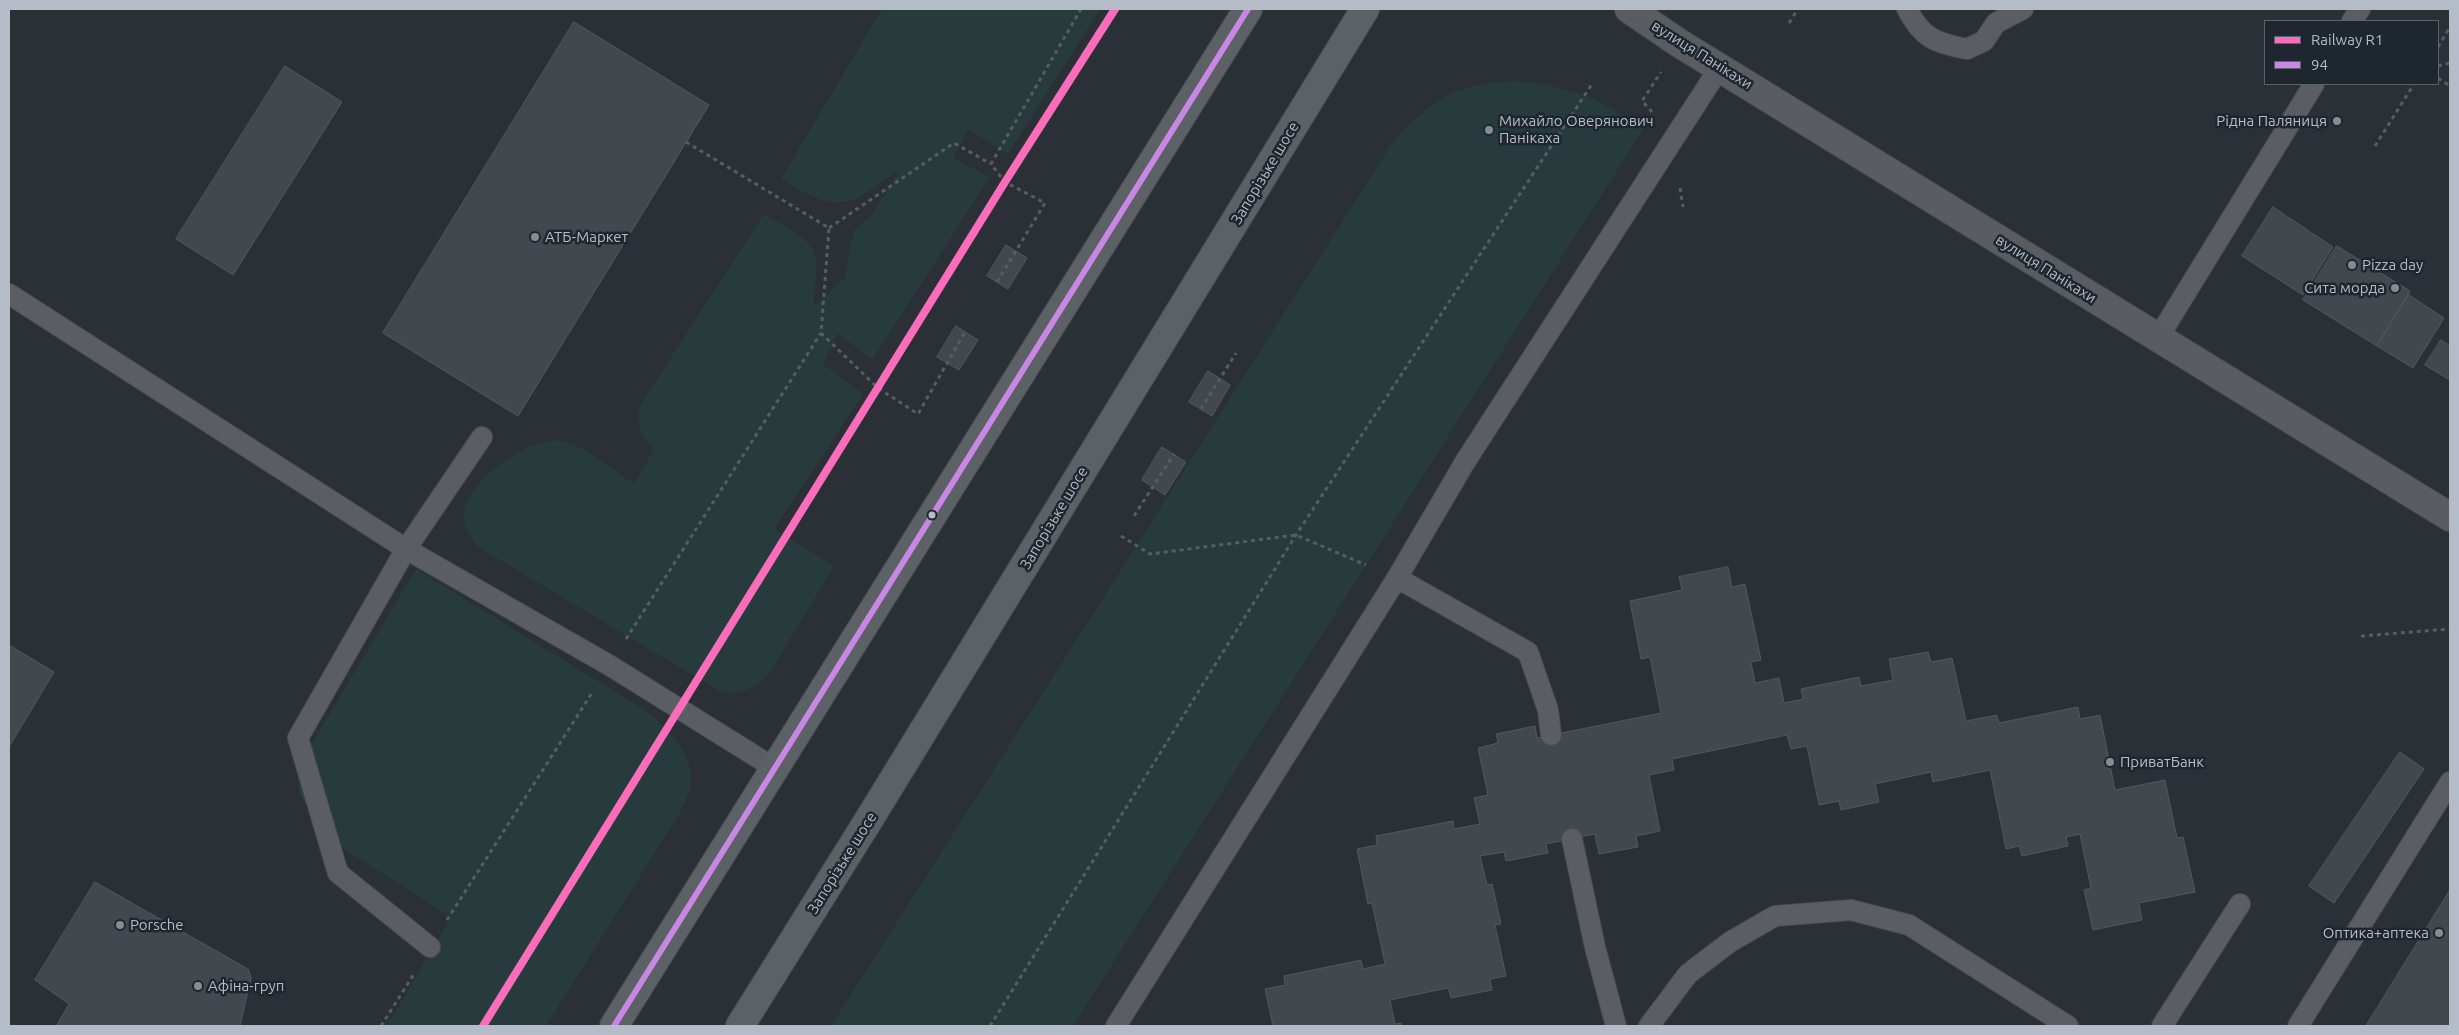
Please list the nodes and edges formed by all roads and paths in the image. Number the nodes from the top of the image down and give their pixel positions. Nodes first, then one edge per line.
1 (1081, 9) edge
2 (1248, 9) edge
3 (1365, 9) edge
4 (1798, 9) edge
5 (1907, 9) edge
6 (2023, 9) edge
7 (2360, 9) edge
8 (1637, 12) edge
9 (2353, 20) edge
10 (1789, 22) dead end
11 (2450, 27) edge
12 (2439, 45) edge
13 (1720, 67) junction
14 (2439, 79) edge
15 (1592, 84) dead end
16 (2313, 85) edge
17 (2413, 85) edge
18 (2450, 86) edge
19 (686, 142) dead end
20 (2375, 146) dead end
21 (991, 164) junction
22 (829, 228) junction
23 (997, 282) dead end
24 (9, 294) edge
25 (966, 332) dead end
26 (2158, 338) junction
27 (1236, 353) dead end
28 (1201, 410) dead end
29 (482, 438) dead end
30 (1174, 454) dead end
31 (1134, 516) dead end
32 (2450, 517) edge
33 (1296, 535) junction
34 (1121, 536) dead end
35 (406, 549) junction
36 (1397, 578) junction
37 (2450, 629) edge
38 (2361, 636) dead end
39 (1551, 735) dead end
40 (776, 768) junction
41 (2450, 782) edge
42 (1572, 839) dead end
43 (2240, 904) dead end
44 (430, 947) dead end
45 (614, 1026) edge
46 (740, 1026) edge
47 (990, 1026) edge
48 (1116, 1026) edge
49 (1616, 1026) edge
50 (1649, 1026) edge
51 (2068, 1026) edge
52 (2162, 1026) edge
53 (2298, 1026) edge

1 - 21 path
2 - 40 main road
3 - 46 main road, Запорізьке шосе
4 - 10 path
5 - 6 lane
7 - 9 lane
8 - 13 main road, вулиця Панікахи
11 - 12 path
13 - 26 main road, вулиця Панікахи
13 - 36 lane
14 - 18 path
15 - 33 path
16 - 26 lane
17 - 20 path
19 - 22 path
21 - 22 path
21 - 23 path
22 - 25 path
24 - 35 lane
26 - 32 main road, вулиця Панікахи
27 - 28 path
29 - 35 lane
30 - 31 path
33 - 34 path
33 - 36 path
33 - 47 path
35 - 40 lane
35 - 44 lane
36 - 39 lane
36 - 48 lane
37 - 38 path
40 - 45 main road
41 - 53 lane
42 - 49 lane
43 - 52 lane
50 - 51 lane

